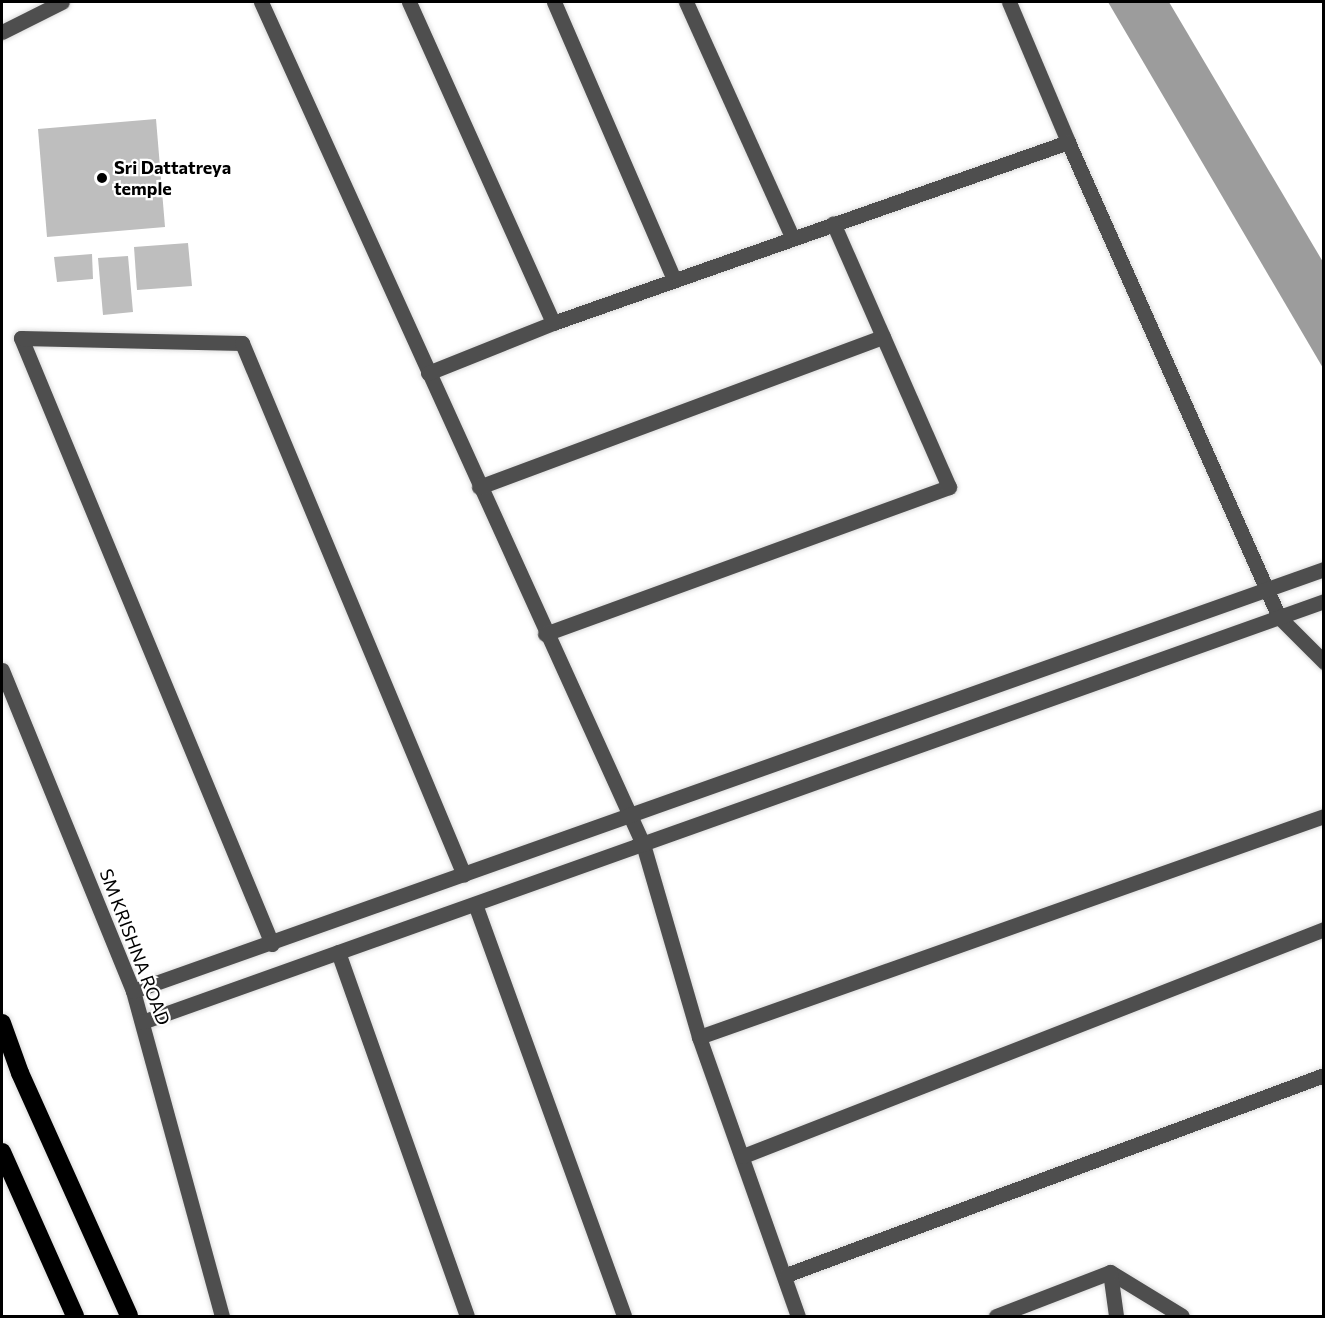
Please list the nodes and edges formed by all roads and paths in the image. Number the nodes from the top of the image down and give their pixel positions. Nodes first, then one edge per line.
1 (63, 2) edge
2 (261, 2) edge
3 (409, 2) edge
4 (554, 2) edge
5 (686, 2) edge
6 (1009, 2) edge
7 (2, 32) edge
8 (1068, 142) junction
9 (833, 223) junction
10 (792, 237) junction
11 (674, 279) junction
12 (553, 323) junction
13 (883, 337) junction
14 (428, 373) junction
15 (479, 487) junction
16 (1323, 569) edge
17 (1269, 588) junction
18 (1323, 601) edge
19 (1279, 617) junction
20 (544, 634) junction
21 (1323, 662) edge
22 (2, 670) edge
23 (629, 814) junction
24 (1323, 816) edge
25 (643, 844) junction
26 (464, 875) junction
27 (475, 904) junction
28 (1323, 929) edge
29 (272, 944) junction
30 (338, 952) junction
31 (133, 991) junction
32 (142, 1022) junction
33 (2, 1023) edge
34 (699, 1037) junction
35 (1323, 1075) edge
36 (2, 1152) edge
37 (743, 1156) junction
38 (1110, 1272) junction
39 (786, 1275) junction
40 (75, 1317) edge
41 (129, 1317) edge
42 (222, 1317) edge
43 (467, 1317) edge
44 (624, 1317) edge
45 (798, 1317) edge
46 (996, 1317) edge
47 (1116, 1317) edge
48 (1182, 1317) edge

1 - 7 street
2 - 14 street
3 - 12 street
4 - 11 street
5 - 10 street
6 - 8 street
8 - 9 street
8 - 17 street
9 - 10 street
9 - 13 street
10 - 11 street
11 - 12 street
12 - 14 street
13 - 15 street
13 - 20 street
14 - 15 street
15 - 20 street
16 - 17 street
17 - 19 street
17 - 23 street
18 - 19 street
19 - 21 street
19 - 25 street
20 - 23 street
22 - 31 street, SM KRISHNA ROAD
23 - 25 street
23 - 26 street
24 - 34 street
25 - 27 street
25 - 34 street
26 - 29 street
26 - 29 street
27 - 30 street
27 - 44 street
28 - 37 street
29 - 31 street
30 - 32 street
30 - 43 street
31 - 32 street, SM KRISHNA ROAD
32 - 42 street, SM KRISHNA ROAD
33 - 41 highway
34 - 37 street
35 - 39 street
36 - 40 highway
37 - 39 street
38 - 46 street
38 - 47 street
38 - 48 street
39 - 45 street

